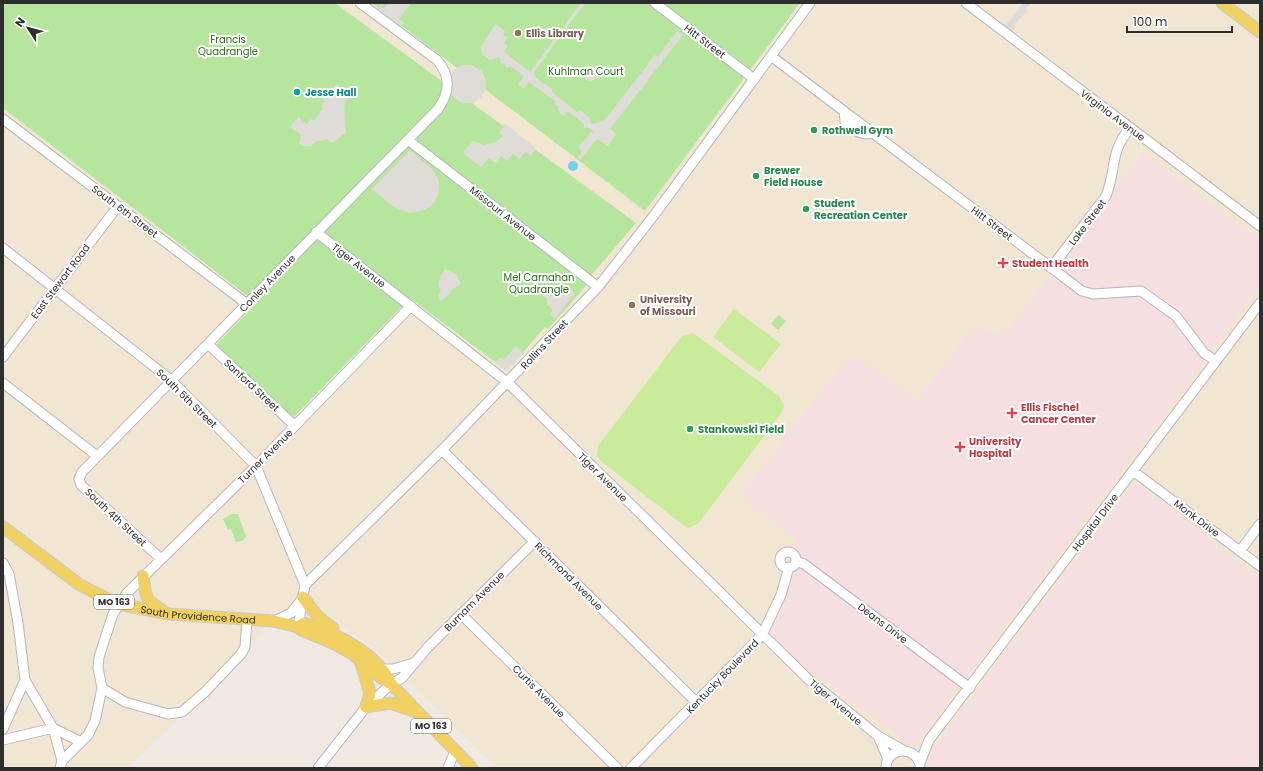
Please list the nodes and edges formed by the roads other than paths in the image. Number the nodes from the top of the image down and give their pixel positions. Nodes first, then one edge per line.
1 (360, 3) edge
2 (655, 3) edge
3 (810, 3) edge
4 (966, 3) edge
5 (1222, 3) edge
6 (1260, 32) edge
7 (771, 56) junction
8 (754, 79) junction
9 (3, 119) edge
10 (1130, 128) junction
11 (408, 140) junction
12 (118, 206) junction
13 (1260, 226) edge
14 (316, 232) junction
15 (3, 248) edge
16 (1051, 268) junction
17 (598, 287) junction
18 (55, 288) junction
19 (1260, 303) edge
20 (247, 304) junction
21 (411, 306) junction
22 (208, 344) junction
23 (3, 357) edge
24 (1216, 362) junction
25 (171, 380) junction
26 (507, 382) junction
27 (3, 383) edge
28 (295, 426) junction
29 (442, 450) junction
30 (96, 456) junction
31 (256, 466) junction
32 (1133, 471) junction
33 (82, 472) joint
34 (1260, 524) edge
35 (4, 529) edge
36 (535, 541) junction
37 (1240, 551) junction
38 (161, 559) junction
39 (796, 561) junction
40 (3, 562) edge
41 (1260, 566) edge
42 (788, 567) junction
43 (143, 576) junction
44 (305, 585) junction
45 (303, 597) junction
46 (118, 604) junction
47 (169, 614) junction
48 (461, 614) junction
49 (247, 619) junction
50 (274, 621) junction
51 (298, 627) junction
52 (762, 635) junction
53 (362, 657) junction
54 (414, 663) junction
55 (382, 669) junction
56 (25, 680) junction
57 (391, 684) junction
58 (102, 688) junction
59 (970, 688) junction
60 (696, 702) junction
61 (366, 707) junction
62 (418, 712) junction
63 (53, 728) junction
64 (3, 729) edge
65 (878, 736) junction
66 (3, 740) edge
67 (929, 740) junction
68 (81, 742) junction
69 (455, 751) junction
70 (906, 751) junction
71 (887, 763) edge
72 (61, 764) edge
73 (920, 766) edge
74 (318, 768) edge
75 (448, 768) edge
76 (471, 768) edge
77 (617, 768) edge
78 (631, 768) edge

1 - 11 street, Conley Avenue
2 - 8 street, Hitt Street
3 - 7 street, Rollins Street
4 - 10 street, Virginia Avenue
5 - 6 main road
7 - 8 street, Rollins Street
7 - 16 street, Hitt Street
8 - 17 street, Rollins Street
9 - 12 street, South 6th Street
10 - 13 street, Virginia Avenue
10 - 16 street, Lake Street
11 - 14 street, Conley Avenue
11 - 17 street, Missouri Avenue
12 - 18 street, East Stewart Road
12 - 20 street, South 6th Street
14 - 20 street, Conley Avenue
14 - 21 street, Tiger Avenue
15 - 18 street, South 5th Street
16 - 24 street, Hitt Street
17 - 26 street, Rollins Street
18 - 23 street, East Stewart Road
18 - 25 street, South 5th Street
19 - 24 street, Hospital Drive
20 - 22 street, Conley Avenue
21 - 26 street, Tiger Avenue
21 - 28 street, Turner Avenue
22 - 25 street, Conley Avenue
22 - 28 street, Sanford Street
24 - 32 street, Hospital Drive
25 - 30 street, Conley Avenue
25 - 31 street, South 5th Street
26 - 29 street, Rollins Street
26 - 52 street, Tiger Avenue
27 - 30 street
28 - 31 street, Turner Avenue
29 - 36 street, Richmond Avenue
29 - 44 street, Rollins Street
30 - 33 street, Conley Avenue
31 - 38 street, Turner Avenue
31 - 44 street, South 5th Street
32 - 37 street, Monk Drive
32 - 59 street, Hospital Drive
33 - 38 street, South 4th Street
34 - 37 street
35 - 46 main road, South Providence Road / MO 163
36 - 48 street, Burnam Avenue
36 - 60 street, Richmond Avenue
37 - 41 street, Monk Drive
38 - 43 street, Turner Avenue
39 - 42 street
39 - 42 street
39 - 59 street, Deans Drive
40 - 56 street
42 - 52 street, Kentucky Boulevard
43 - 46 street, Turner Avenue
43 - 47 main road
44 - 45 street
45 - 50 street
45 - 51 street
45 - 53 main road
46 - 47 main road, South Providence Road / MO 163
46 - 58 street, Turner Avenue
47 - 49 main road, South Providence Road / MO 163
48 - 54 street, Burnam Avenue
48 - 77 street, Curtis Avenue
49 - 50 main road, South Providence Road / MO 163
49 - 58 street
50 - 51 main road, South Providence Road / MO 163
51 - 53 main road, South Providence Road / MO 163
52 - 60 street, Kentucky Boulevard
52 - 65 street, Tiger Avenue
53 - 55 main road, South Providence Road / MO 163
53 - 57 main road, South Providence Road / MO 163
53 - 61 main road
54 - 55 street
54 - 57 street, Burnam Avenue
55 - 57 main road, South Providence Road / MO 163
56 - 63 street
56 - 64 street
57 - 61 street, Burnam Avenue
57 - 62 main road, South Providence Road / MO 163
58 - 68 street
59 - 67 street, Hospital Drive
60 - 78 street, Kentucky Boulevard
61 - 62 main road
61 - 74 street, Burnam Avenue
62 - 69 main road, South Providence Road / MO 163
63 - 66 street
63 - 68 street
63 - 72 street
65 - 70 street, Tiger Avenue
65 - 71 street, Tiger Avenue
67 - 70 street, Hospital Drive
67 - 73 street, Hospital Drive
68 - 72 street
69 - 75 street
69 - 76 main road, South Providence Road / MO 163
70 - 71 street, Hospital Drive
70 - 73 street, Tiger Avenue

